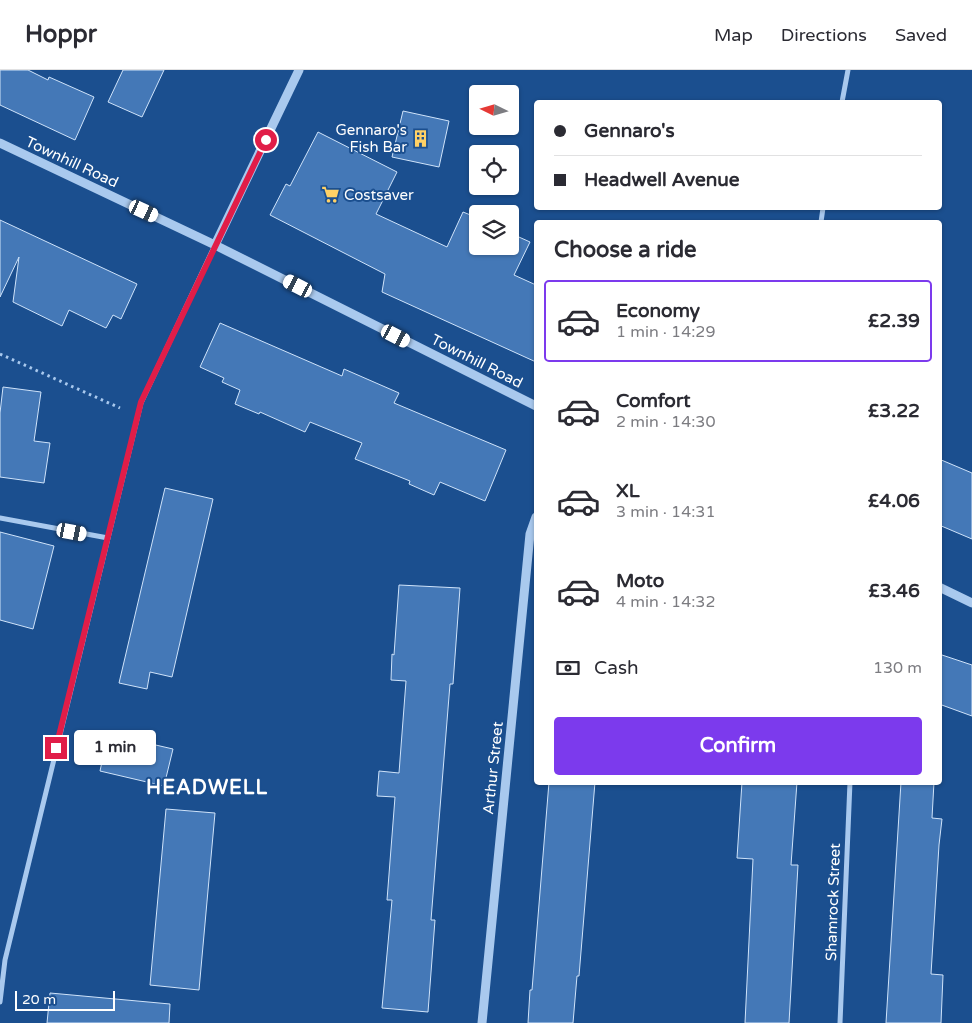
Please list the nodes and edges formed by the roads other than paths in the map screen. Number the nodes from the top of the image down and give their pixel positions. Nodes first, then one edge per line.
1 (300, 70) edge
2 (848, 70) edge
3 (842, 100) edge
4 (0, 143) edge
5 (215, 245) junction
6 (534, 405) edge
7 (0, 518) edge
8 (534, 523) edge
9 (108, 538) junction
10 (942, 588) edge
11 (972, 603) edge
12 (850, 785) edge
13 (3, 959) edge
14 (0, 1002) edge
15 (482, 1023) edge
16 (840, 1023) edge

1 - 5 street
2 - 3 street
4 - 5 street, Townhill Road
5 - 6 street, Townhill Road
5 - 9 street
7 - 9 street
8 - 15 street, Arthur Street
9 - 13 street
10 - 11 street
12 - 16 street, Shamrock Street
13 - 14 street

